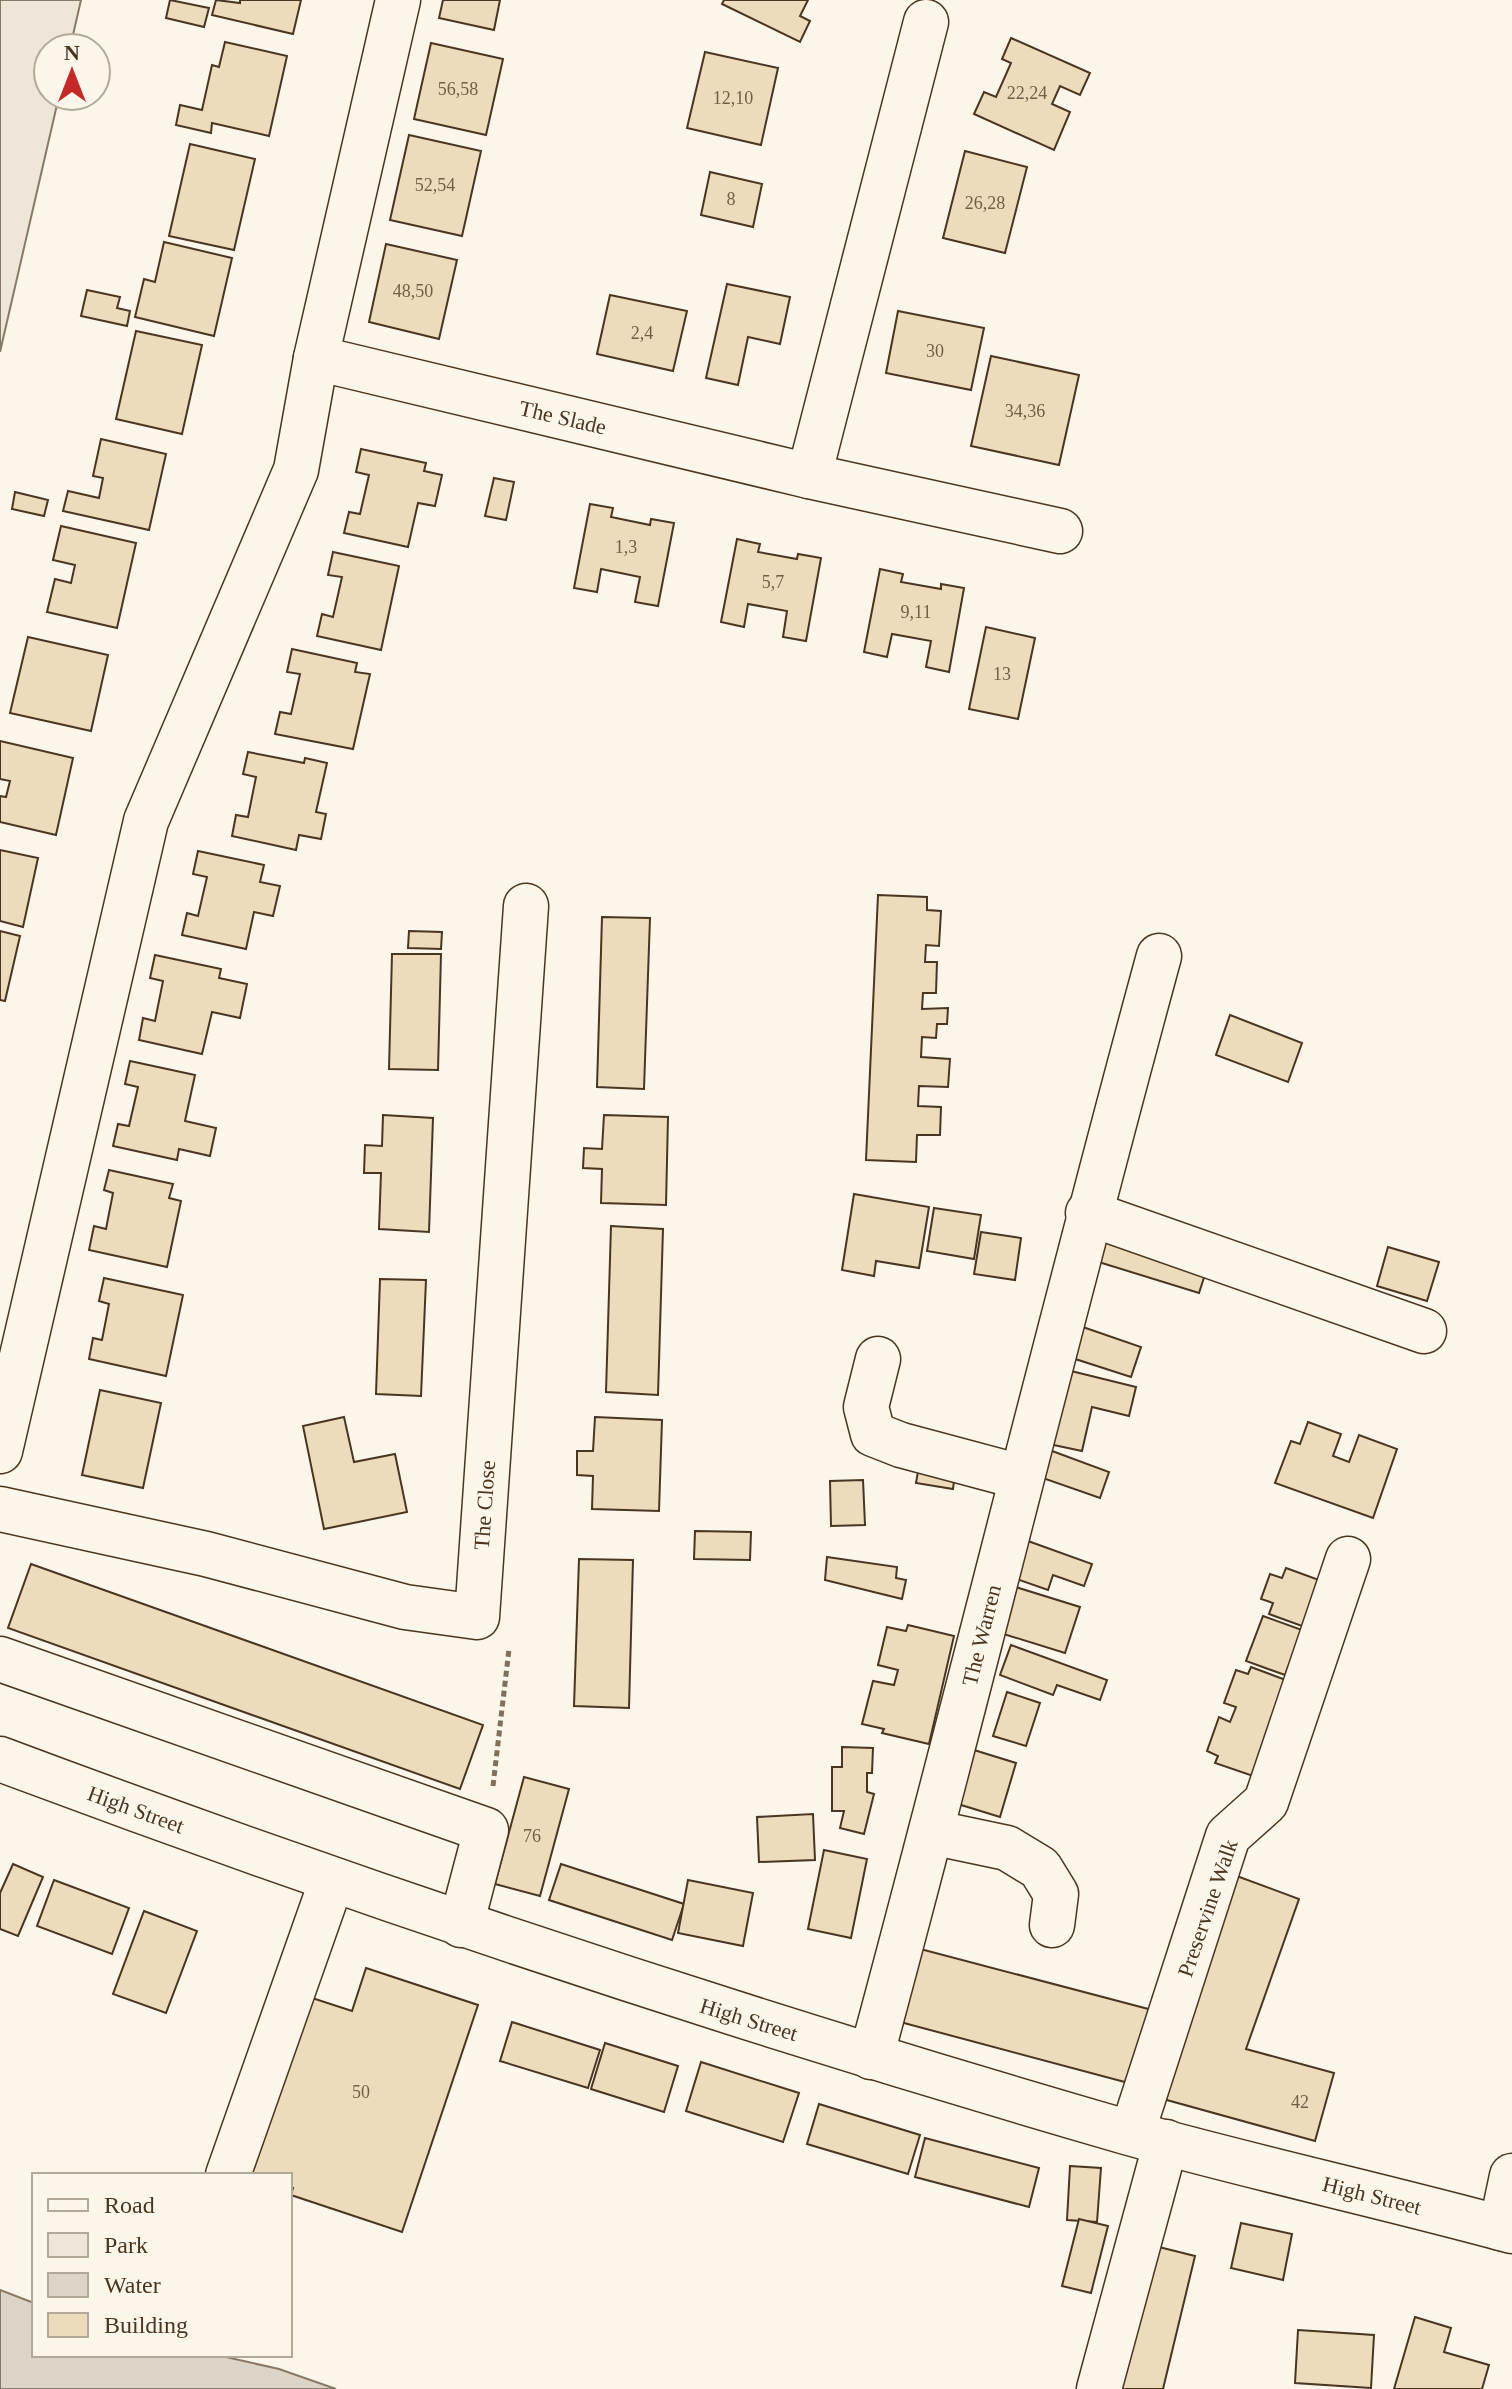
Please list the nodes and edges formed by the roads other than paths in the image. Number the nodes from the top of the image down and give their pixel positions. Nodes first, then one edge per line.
1 (398, 0) edge
2 (926, 22) dead end
3 (316, 358) junction
4 (809, 476) junction
5 (1060, 531) dead end
6 (526, 906) dead end
7 (1159, 956) dead end
8 (1088, 1213) junction
9 (1424, 1331) dead end
10 (878, 1359) dead end
11 (0, 1451) edge
12 (1021, 1477) junction
13 (0, 1509) edge
14 (1348, 1559) dead end
15 (0, 1659) edge
16 (0, 1759) edge
17 (931, 1832) junction
18 (332, 1880) junction
19 (461, 1925) junction
20 (1052, 1925) dead end
21 (871, 2057) junction
22 (1149, 2138) junction
23 (229, 2173) edge
24 (1512, 2176) edge
25 (1506, 2230) edge
26 (1099, 2389) edge

1 - 3 street
2 - 4 street
3 - 4 street, The Slade
3 - 11 street
4 - 5 street, The Slade
6 - 13 street, The Close
7 - 8 street, The Warren
8 - 9 street
8 - 12 street, The Warren
10 - 12 street
12 - 17 street, The Warren
14 - 22 street, Preservine Walk
15 - 19 street
16 - 18 street, High Street
17 - 20 street
17 - 21 street, The Warren
18 - 19 street, High Street
18 - 23 street
19 - 21 street, High Street
21 - 22 street, High Street
22 - 25 street, High Street
22 - 26 street, Preservine Walk
24 - 25 street

